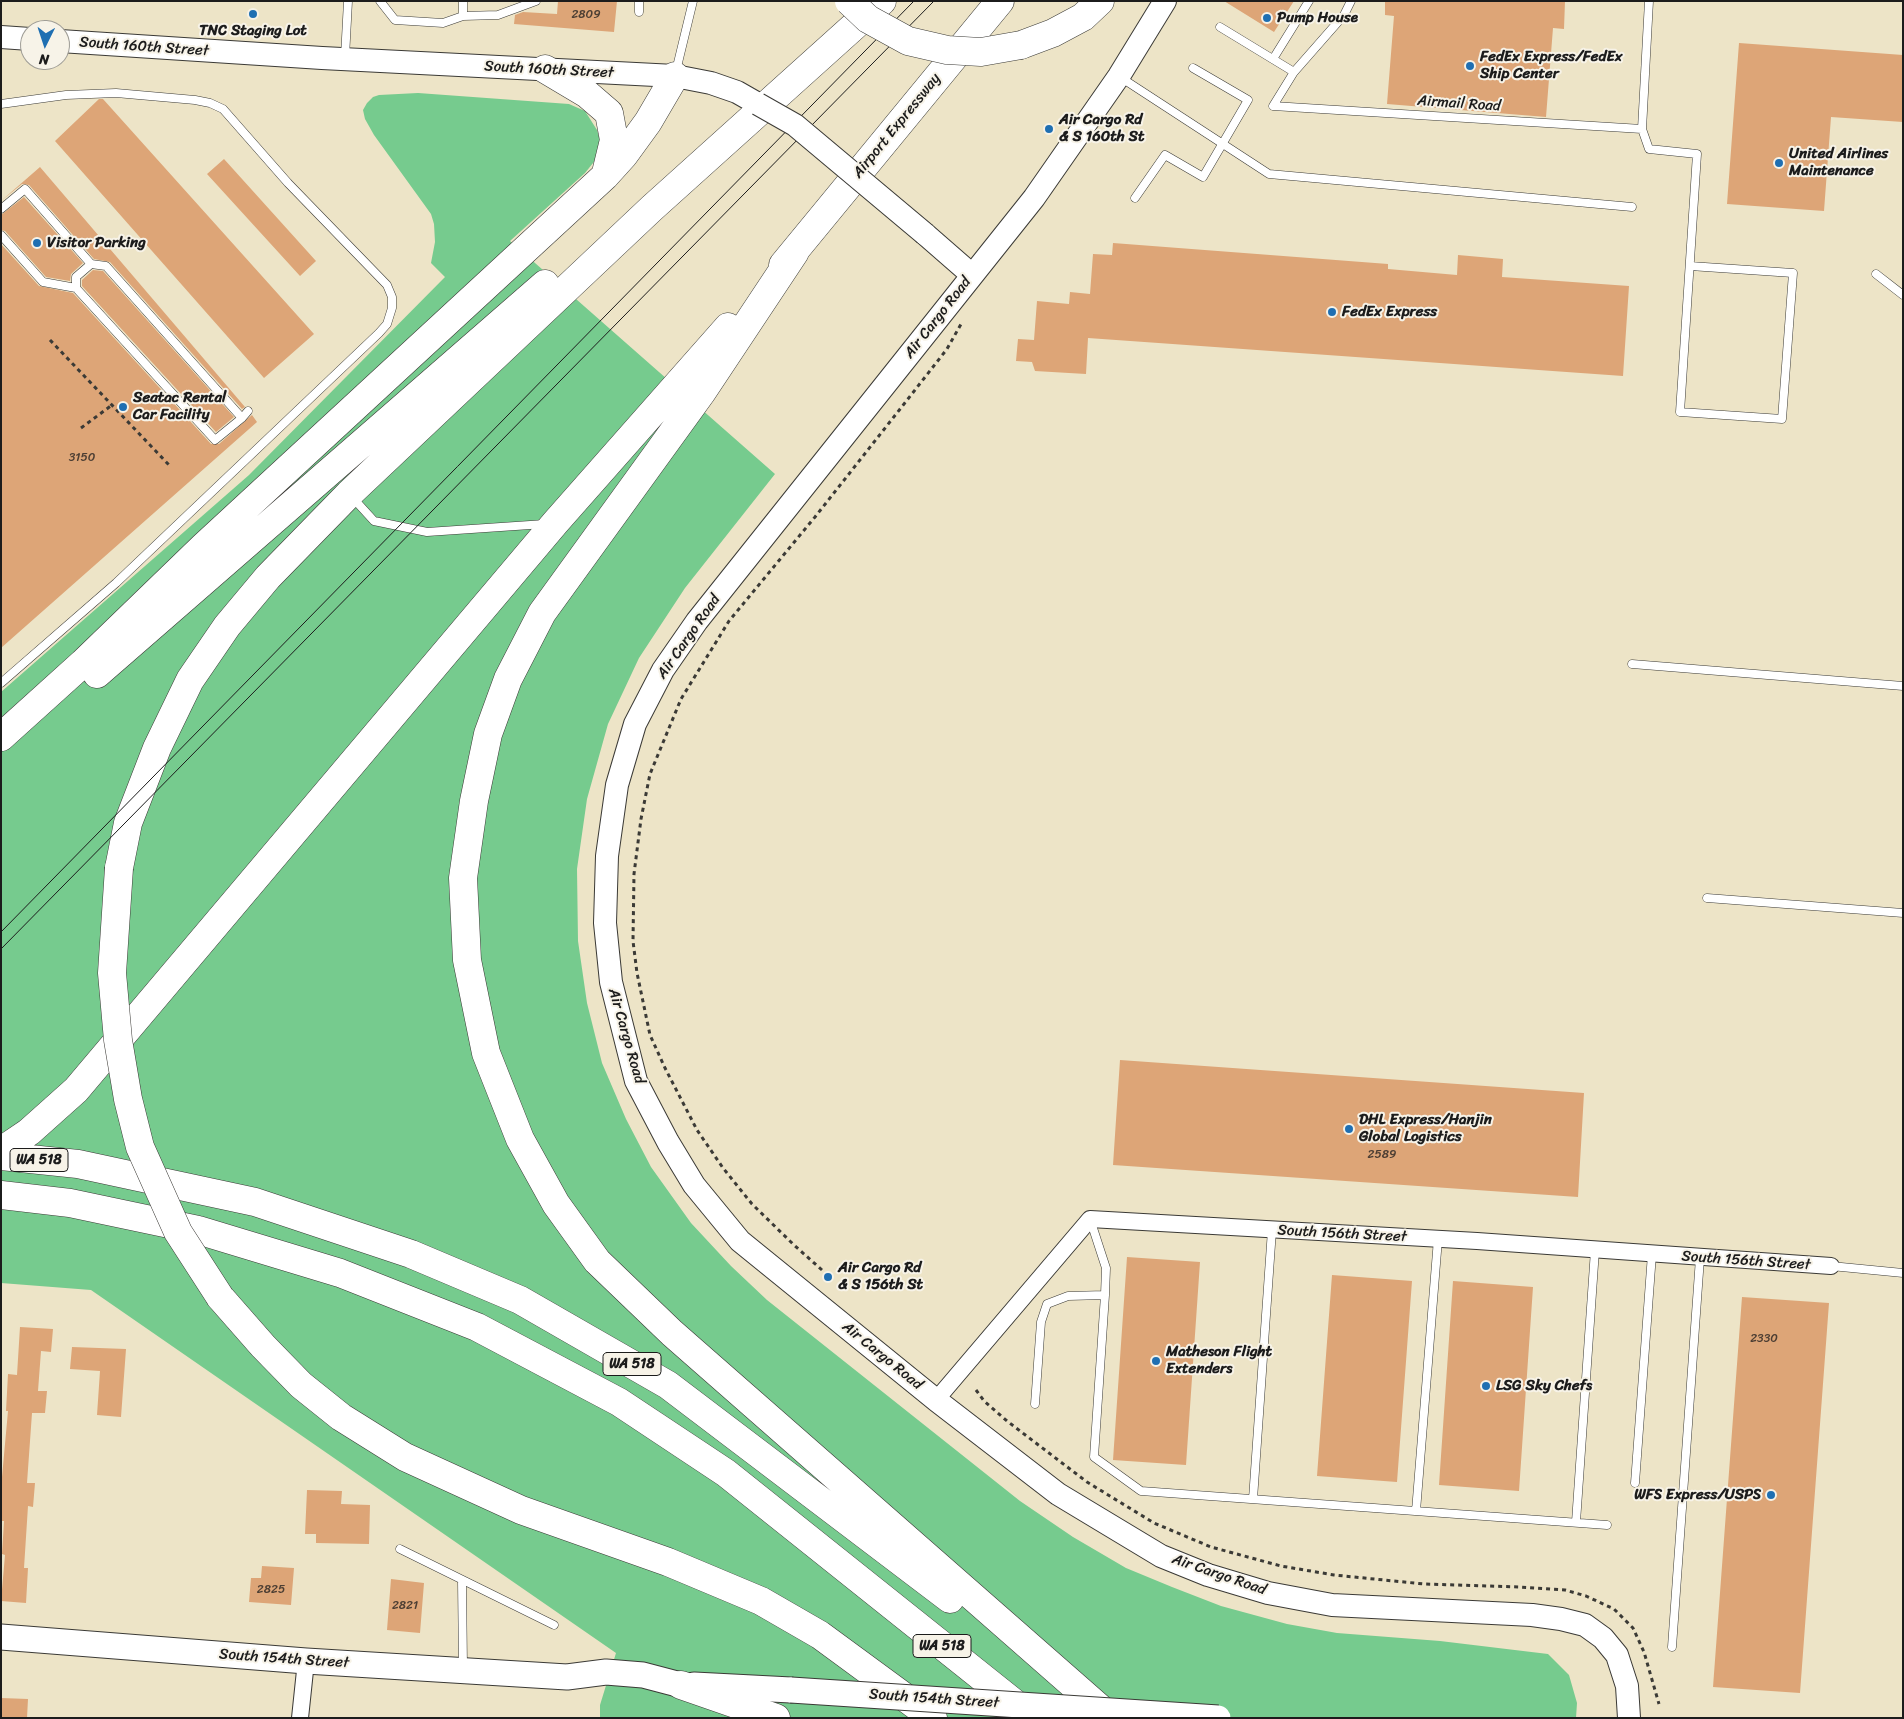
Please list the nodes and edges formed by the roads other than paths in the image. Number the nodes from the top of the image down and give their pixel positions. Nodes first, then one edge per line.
1 (348, 1) edge
2 (380, 1) edge
3 (463, 1) edge
4 (536, 1) edge
5 (639, 1) edge
6 (693, 1) edge
7 (849, 1) edge
8 (882, 1) edge
9 (1000, 1) edge
10 (1100, 1) edge
11 (1165, 1) edge
12 (1309, 1) edge
13 (1352, 1) edge
14 (1649, 1) edge
15 (639, 12) dead end
16 (463, 16) junction
17 (1220, 27) dead end
18 (1, 37) edge
19 (20, 38) edge
20 (70, 42) edge
21 (345, 59) junction
22 (1273, 59) junction
23 (1193, 68) dead end
24 (545, 69) junction
25 (1294, 72) junction
26 (675, 76) junction
27 (1118, 76) junction
28 (1, 104) edge
29 (1642, 130) junction
30 (1222, 144) junction
31 (605, 176) junction
32 (1135, 198) dead end
33 (1632, 207) dead end
34 (652, 208) junction
35 (1, 209) edge
36 (1, 234) edge
37 (795, 252) junction
38 (91, 264) junction
39 (1690, 266) junction
40 (972, 274) junction
41 (1876, 274) dead end
42 (76, 288) junction
43 (1903, 295) edge
44 (248, 411) dead end
45 (242, 418) junction
46 (349, 494) junction
47 (555, 523) junction
48 (1632, 664) dead end
49 (1, 683) edge
50 (1903, 686) edge
51 (1, 737) edge
52 (1, 757) edge
53 (1707, 898) dead end
54 (1903, 913) edge
55 (1, 1151) edge
56 (1, 1156) edge
57 (1, 1195) edge
58 (1090, 1219) junction
59 (1272, 1230) junction
60 (1438, 1239) junction
61 (1596, 1250) junction
62 (1652, 1254) junction
63 (1700, 1258) junction
64 (1831, 1266) joint
65 (1903, 1273) edge
66 (1105, 1295) junction
67 (936, 1400) junction
68 (1035, 1404) dead end
69 (1635, 1483) dead end
70 (1253, 1499) junction
71 (1416, 1511) junction
72 (1576, 1522) junction
73 (1607, 1525) dead end
74 (400, 1549) dead end
75 (462, 1580) junction
76 (554, 1626) dead end
77 (1, 1637) edge
78 (1672, 1647) dead end
79 (306, 1661) junction
80 (463, 1671) junction
81 (680, 1684) junction
82 (300, 1718) edge
83 (776, 1718) edge
84 (933, 1718) edge
85 (1032, 1718) edge
86 (1109, 1718) edge
87 (1218, 1718) edge
88 (1629, 1718) edge

1 - 21 lane
2 - 16 lane
3 - 16 lane
4 - 16 lane
5 - 15 lane
6 - 26 lane
7 - 10 highway, bridge
8 - 34 highway
9 - 37 highway, Airport Expressway
11 - 27 street, Air Cargo Road
12 - 22 lane
13 - 25 lane
14 - 29 lane
17 - 22 lane
18 - 19 street
20 - 21 street, South 160th Street
21 - 24 street, South 160th Street
22 - 25 lane
23 - 30 lane
24 - 26 street, South 160th Street
24 - 31 highway
25 - 29 lane, Airmail Road
26 - 31 highway
26 - 40 street, South 160th Street, bridge
27 - 30 lane
27 - 40 street, Air Cargo Road
28 - 49 lane
29 - 39 lane
30 - 32 lane
30 - 33 lane
31 - 51 highway
34 - 46 highway
34 - 52 highway
35 - 38 lane
36 - 42 lane
37 - 47 highway
37 - 86 highway
38 - 42 lane
38 - 45 lane
39 - 39 lane
40 - 67 street, Air Cargo Road
41 - 43 lane
42 - 45 lane
44 - 45 lane
46 - 47 lane
46 - 84 highway, bridge
47 - 55 highway
48 - 50 lane
53 - 54 lane
56 - 86 highway, WA 518
57 - 85 highway, WA 518
58 - 59 street, South 156th Street
58 - 66 lane
58 - 67 street
59 - 60 street, South 156th Street
59 - 70 lane
60 - 61 street, South 156th Street
60 - 71 lane
61 - 62 street, South 156th Street
61 - 72 lane
62 - 63 street, South 156th Street
62 - 69 lane
63 - 64 street, South 156th Street
63 - 78 lane
64 - 65 lane
66 - 68 lane
66 - 70 lane
67 - 88 street, Air Cargo Road
70 - 71 lane
71 - 72 lane
72 - 73 lane
74 - 75 lane
75 - 76 lane
75 - 80 lane
77 - 79 main road, South 154th Street
79 - 80 main road, South 154th Street
79 - 82 street
80 - 81 main road, South 154th Street
81 - 83 highway
81 - 87 main road, South 154th Street, bridge

